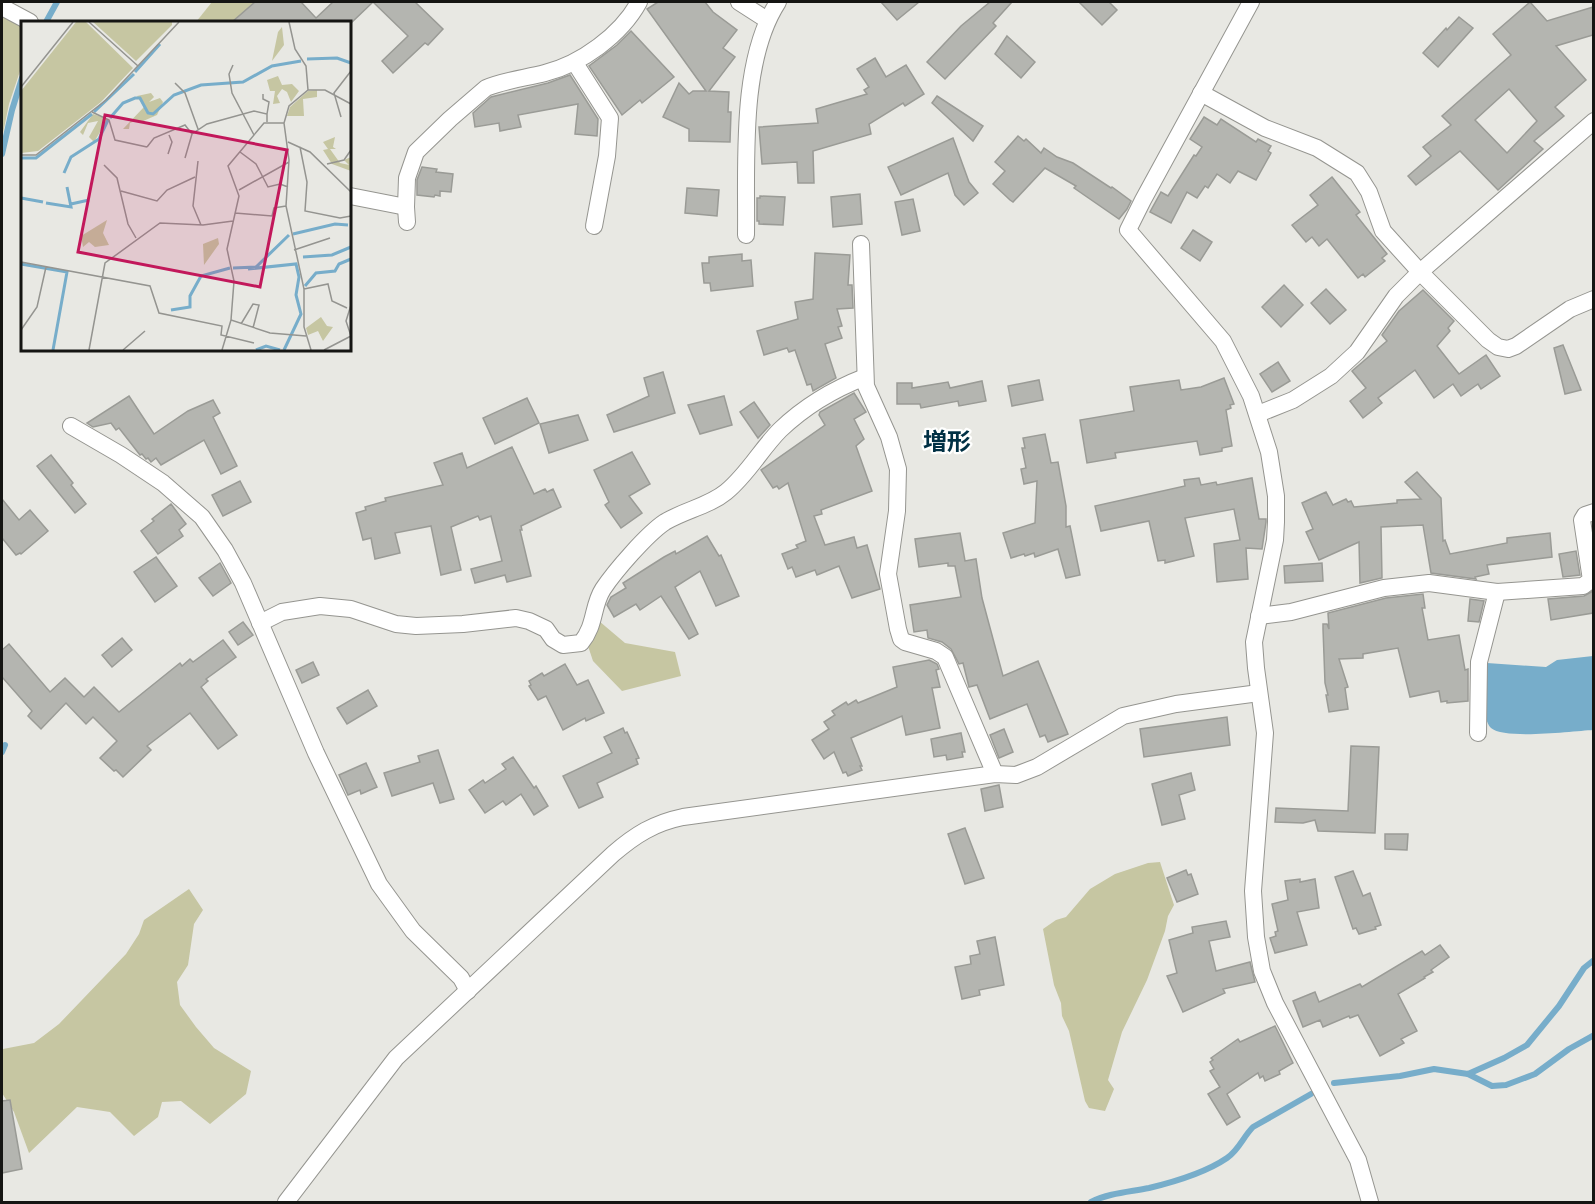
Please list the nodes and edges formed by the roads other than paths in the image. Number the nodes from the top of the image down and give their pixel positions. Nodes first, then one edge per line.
1 (639, 2) edge
2 (740, 2) edge
3 (778, 2) edge
4 (1251, 2) edge
5 (2, 7) edge
6 (767, 20) junction
7 (28, 21) edge
8 (575, 63) junction
9 (1201, 93) junction
10 (1593, 121) edge
11 (351, 196) edge
12 (594, 226) dead end
13 (746, 235) dead end
14 (861, 244) dead end
15 (1420, 272) junction
16 (1593, 299) edge
17 (865, 377) junction
18 (1258, 414) junction
19 (70, 426) dead end
20 (1593, 512) edge
21 (1497, 592) junction
22 (1259, 616) junction
23 (260, 623) junction
24 (1259, 693) junction
25 (1478, 733) dead end
26 (995, 774) junction
27 (468, 991) junction
28 (286, 1203) edge
29 (1370, 1203) edge

1 - 8 street
2 - 6 street
3 - 6 street
4 - 9 street
5 - 7 street
6 - 13 street
8 - 11 street
8 - 12 street
9 - 15 street
9 - 18 street
10 - 15 street
14 - 17 street
15 - 16 street
15 - 18 street
17 - 23 street
17 - 26 street
18 - 22 street
19 - 23 street
20 - 21 street
21 - 22 street
21 - 25 street
22 - 24 street
23 - 27 street
24 - 26 street
24 - 29 street
26 - 27 street
27 - 28 street

